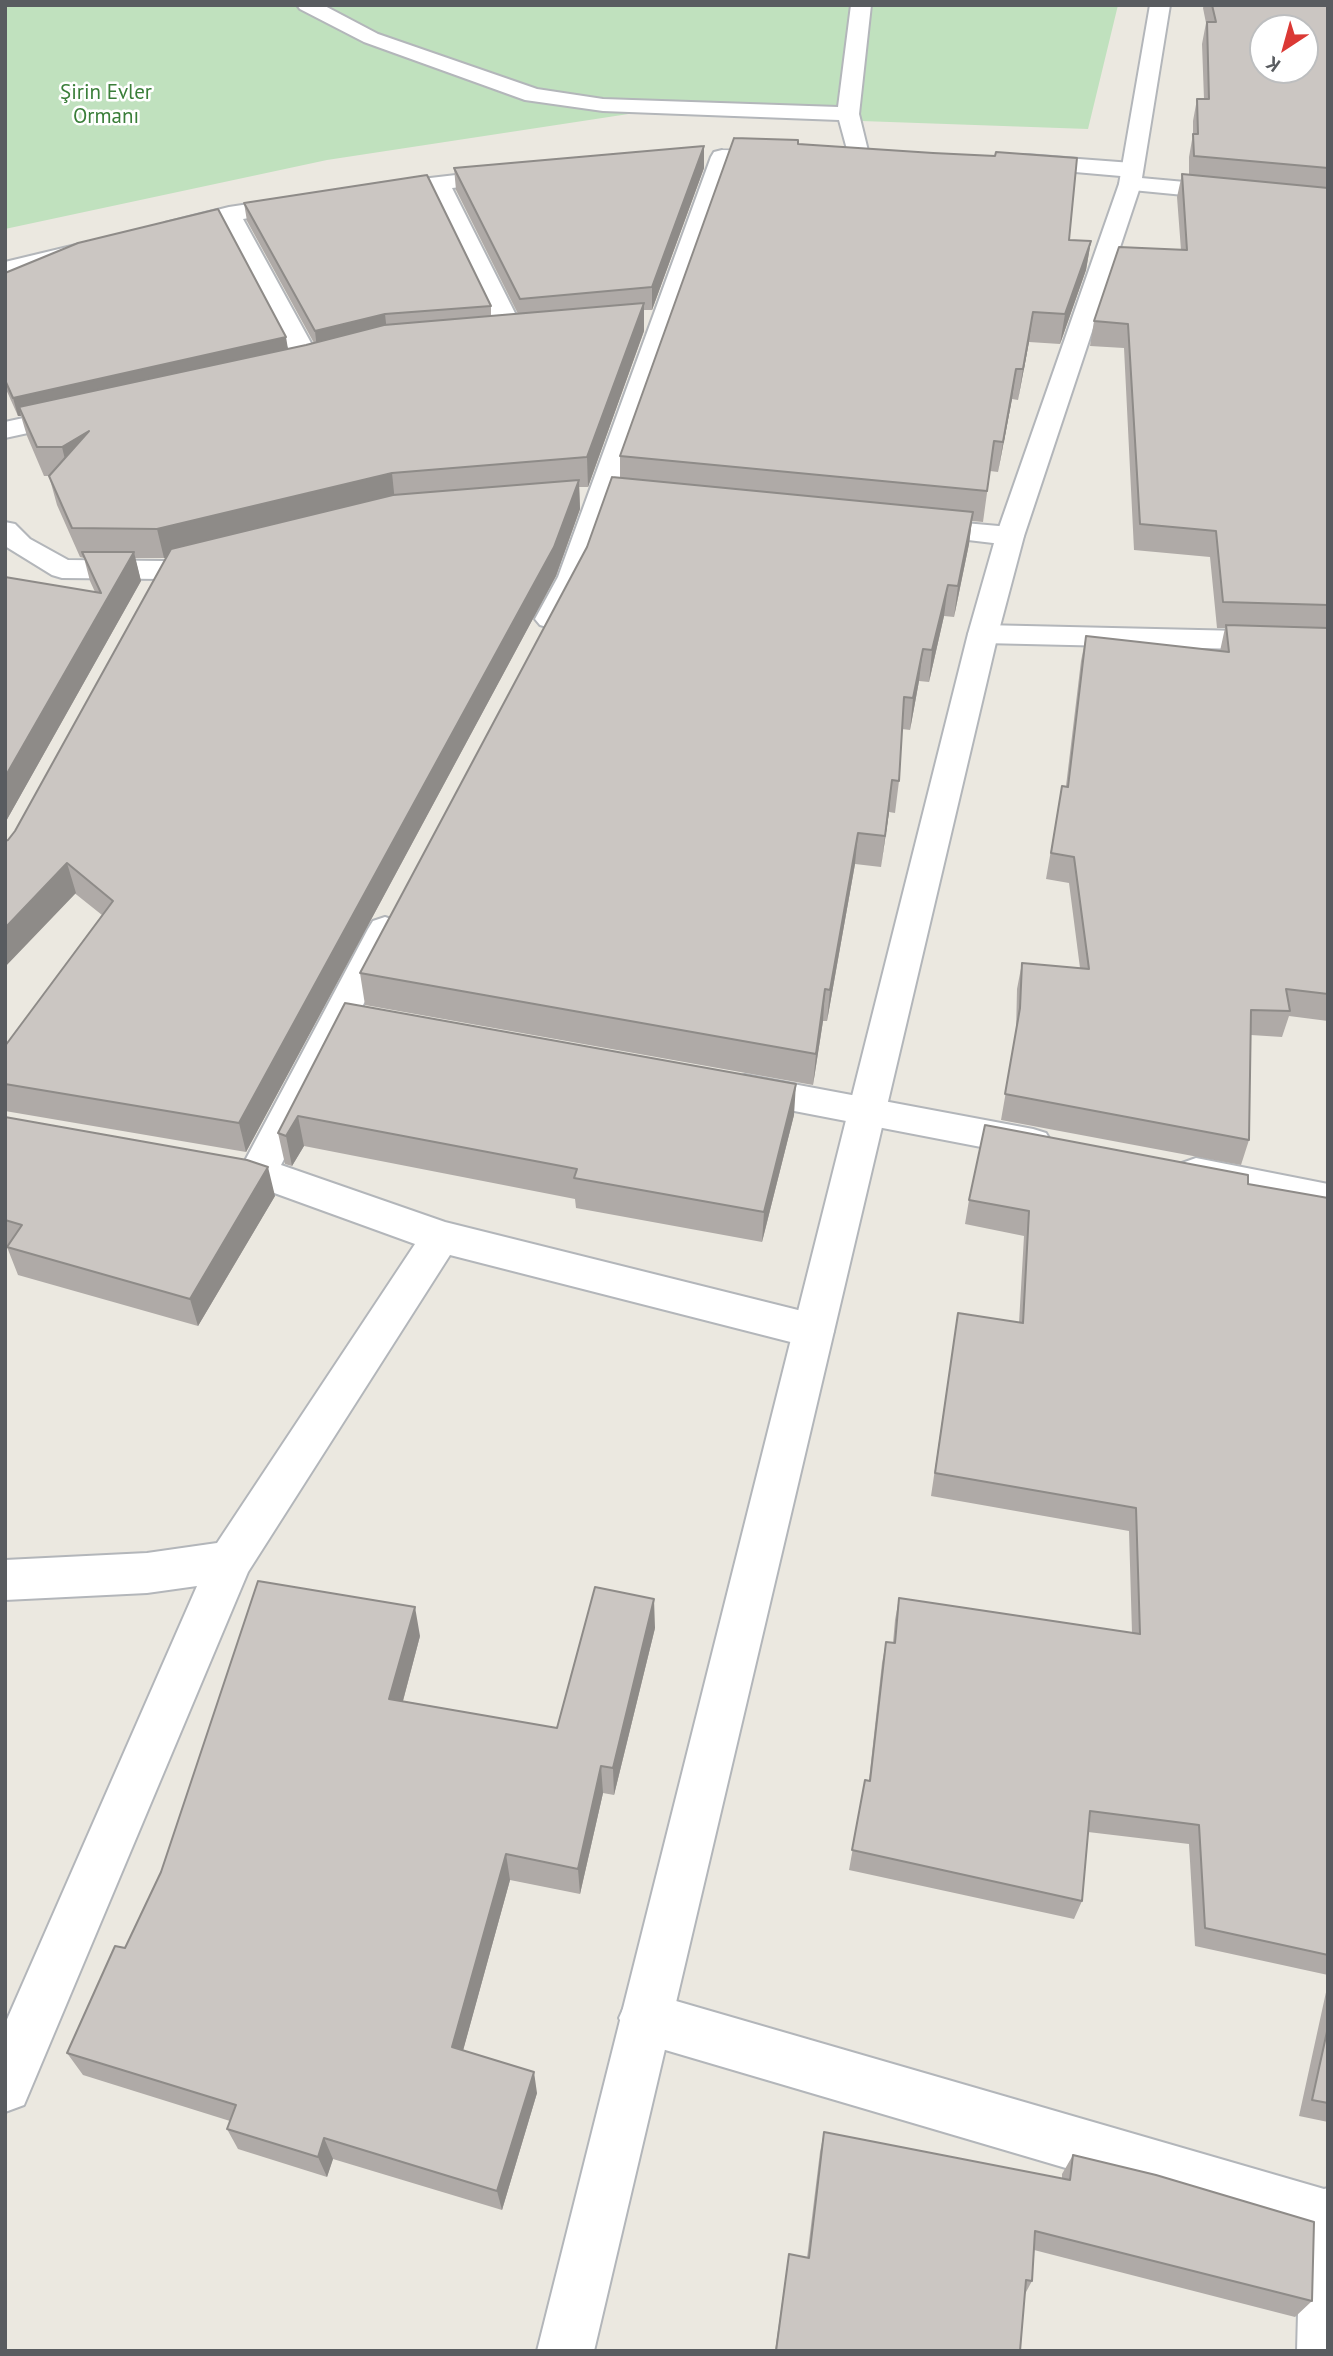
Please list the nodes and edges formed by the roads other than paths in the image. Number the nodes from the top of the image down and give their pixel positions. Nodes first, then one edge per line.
1 (307, 5) edge
2 (861, 5) edge
3 (1160, 5) edge
4 (848, 114) junction
5 (722, 157) junction
6 (804, 158) edge
7 (695, 159) edge
8 (832, 159) edge
9 (859, 159) junction
10 (885, 159) edge
11 (1000, 161) edge
12 (533, 174) edge
13 (1131, 177) junction
14 (438, 182) junction
15 (360, 194) edge
16 (320, 200) edge
17 (1328, 202) edge
18 (229, 214) junction
19 (150, 234) edge
20 (97, 247) edge
21 (5, 269) edge
22 (665, 319) junction
23 (639, 321) edge
24 (537, 329) edge
25 (511, 331) junction
26 (484, 334) edge
27 (335, 356) edge
28 (309, 363) junction
29 (282, 369) edge
30 (98, 410) edge
31 (5, 430) edge
32 (887, 524) edge
33 (5, 530) edge
34 (1010, 536) junction
35 (168, 576) edge
36 (983, 634) junction
37 (1328, 642) edge
38 (533, 650) edge
39 (403, 894) edge
40 (338, 1016) junction
41 (378, 1024) edge
42 (717, 1084) edge
43 (866, 1111) junction
44 (1070, 1149) edge
45 (218, 1165) edge
46 (1165, 1168) edge
47 (258, 1172) junction
48 (1328, 1199) edge
49 (441, 1237) junction
50 (814, 1331) junction
51 (230, 1562) junction
52 (5, 1580) edge
53 (645, 2018) junction
54 (5, 2086) edge
55 (1328, 2216) edge
56 (565, 2351) edge
57 (1325, 2351) edge

1 - 4 street
2 - 4 street
3 - 13 street
4 - 9 street
5 - 6 street
5 - 7 street
5 - 22 street
8 - 9 street
9 - 10 street
11 - 13 street
12 - 14 street
13 - 17 street
13 - 34 street
14 - 15 street
14 - 25 street
16 - 18 street
18 - 19 street
18 - 28 street
20 - 21 street
22 - 23 street
22 - 38 street
24 - 25 street
25 - 26 street
27 - 28 street
28 - 29 street
30 - 31 street
32 - 34 street
33 - 35 street
34 - 36 street
36 - 37 street
36 - 43 street
39 - 40 street
40 - 41 street
40 - 47 street
42 - 43 street
43 - 44 street
43 - 50 street
45 - 47 street
46 - 48 street
47 - 49 street
49 - 50 street
49 - 51 street
50 - 53 street
51 - 52 street
51 - 54 street
53 - 55 street
53 - 56 street
55 - 57 street

